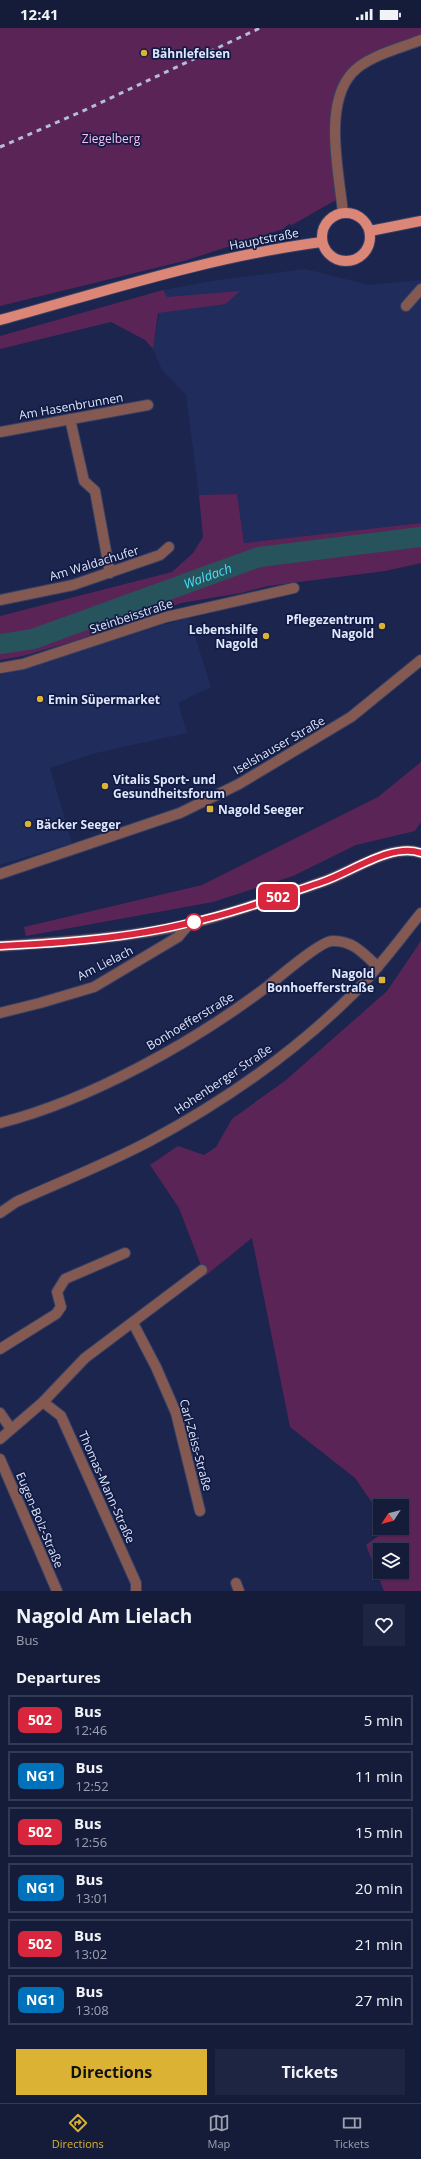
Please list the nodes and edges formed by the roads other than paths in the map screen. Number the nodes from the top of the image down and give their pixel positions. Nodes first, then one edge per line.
1 (421, 40) edge
2 (343, 213) junction
3 (421, 221) edge
4 (370, 231) junction
5 (322, 242) junction
6 (421, 289) edge
7 (406, 306) dead end
8 (0, 320) edge
9 (148, 405) dead end
10 (70, 419) junction
11 (0, 432) edge
12 (169, 547) dead end
13 (110, 573) junction
14 (294, 588) dead end
15 (0, 600) edge
16 (421, 660) edge
17 (0, 668) edge
18 (421, 853) edge
19 (0, 874) edge
20 (421, 913) edge
21 (189, 924) junction
22 (0, 946) edge
23 (378, 967) junction
24 (0, 1013) edge
25 (0, 1124) edge
26 (0, 1213) edge
27 (125, 1253) dead end
28 (202, 1270) dead end
29 (133, 1323) junction
30 (0, 1349) edge
31 (43, 1402) junction
32 (0, 1413) edge
33 (11, 1429) junction
34 (0, 1439) edge
35 (0, 1459) edge
36 (200, 1511) dead end
37 (57, 1591) edge
38 (136, 1591) edge

1 - 2 street
2 - 4 main road
2 - 5 main road
3 - 4 main road
4 - 5 main road
5 - 8 main road, Hauptstraße
6 - 7 street
9 - 10 street, Am Hasenbrunnen
10 - 11 street, Am Hasenbrunnen
10 - 13 street
12 - 13 street, Am Waldachufer
13 - 15 street, Am Waldachufer
14 - 17 street, Steinbeisstraße
16 - 19 street, Iselshauser Straße
18 - 21 street
20 - 23 street, Hohenberger Straße
21 - 22 street
21 - 24 street, Am Lielach
23 - 25 street, Bonhoefferstraße
23 - 26 street, Hohenberger Straße
27 - 30 street
28 - 29 street
29 - 31 street
29 - 36 street, Carl-Zeiss-Straße
31 - 33 street
31 - 38 street, Thomas-Mann-Straße
32 - 33 street
33 - 34 street
35 - 37 street, Eugen-Bolz-Straße

